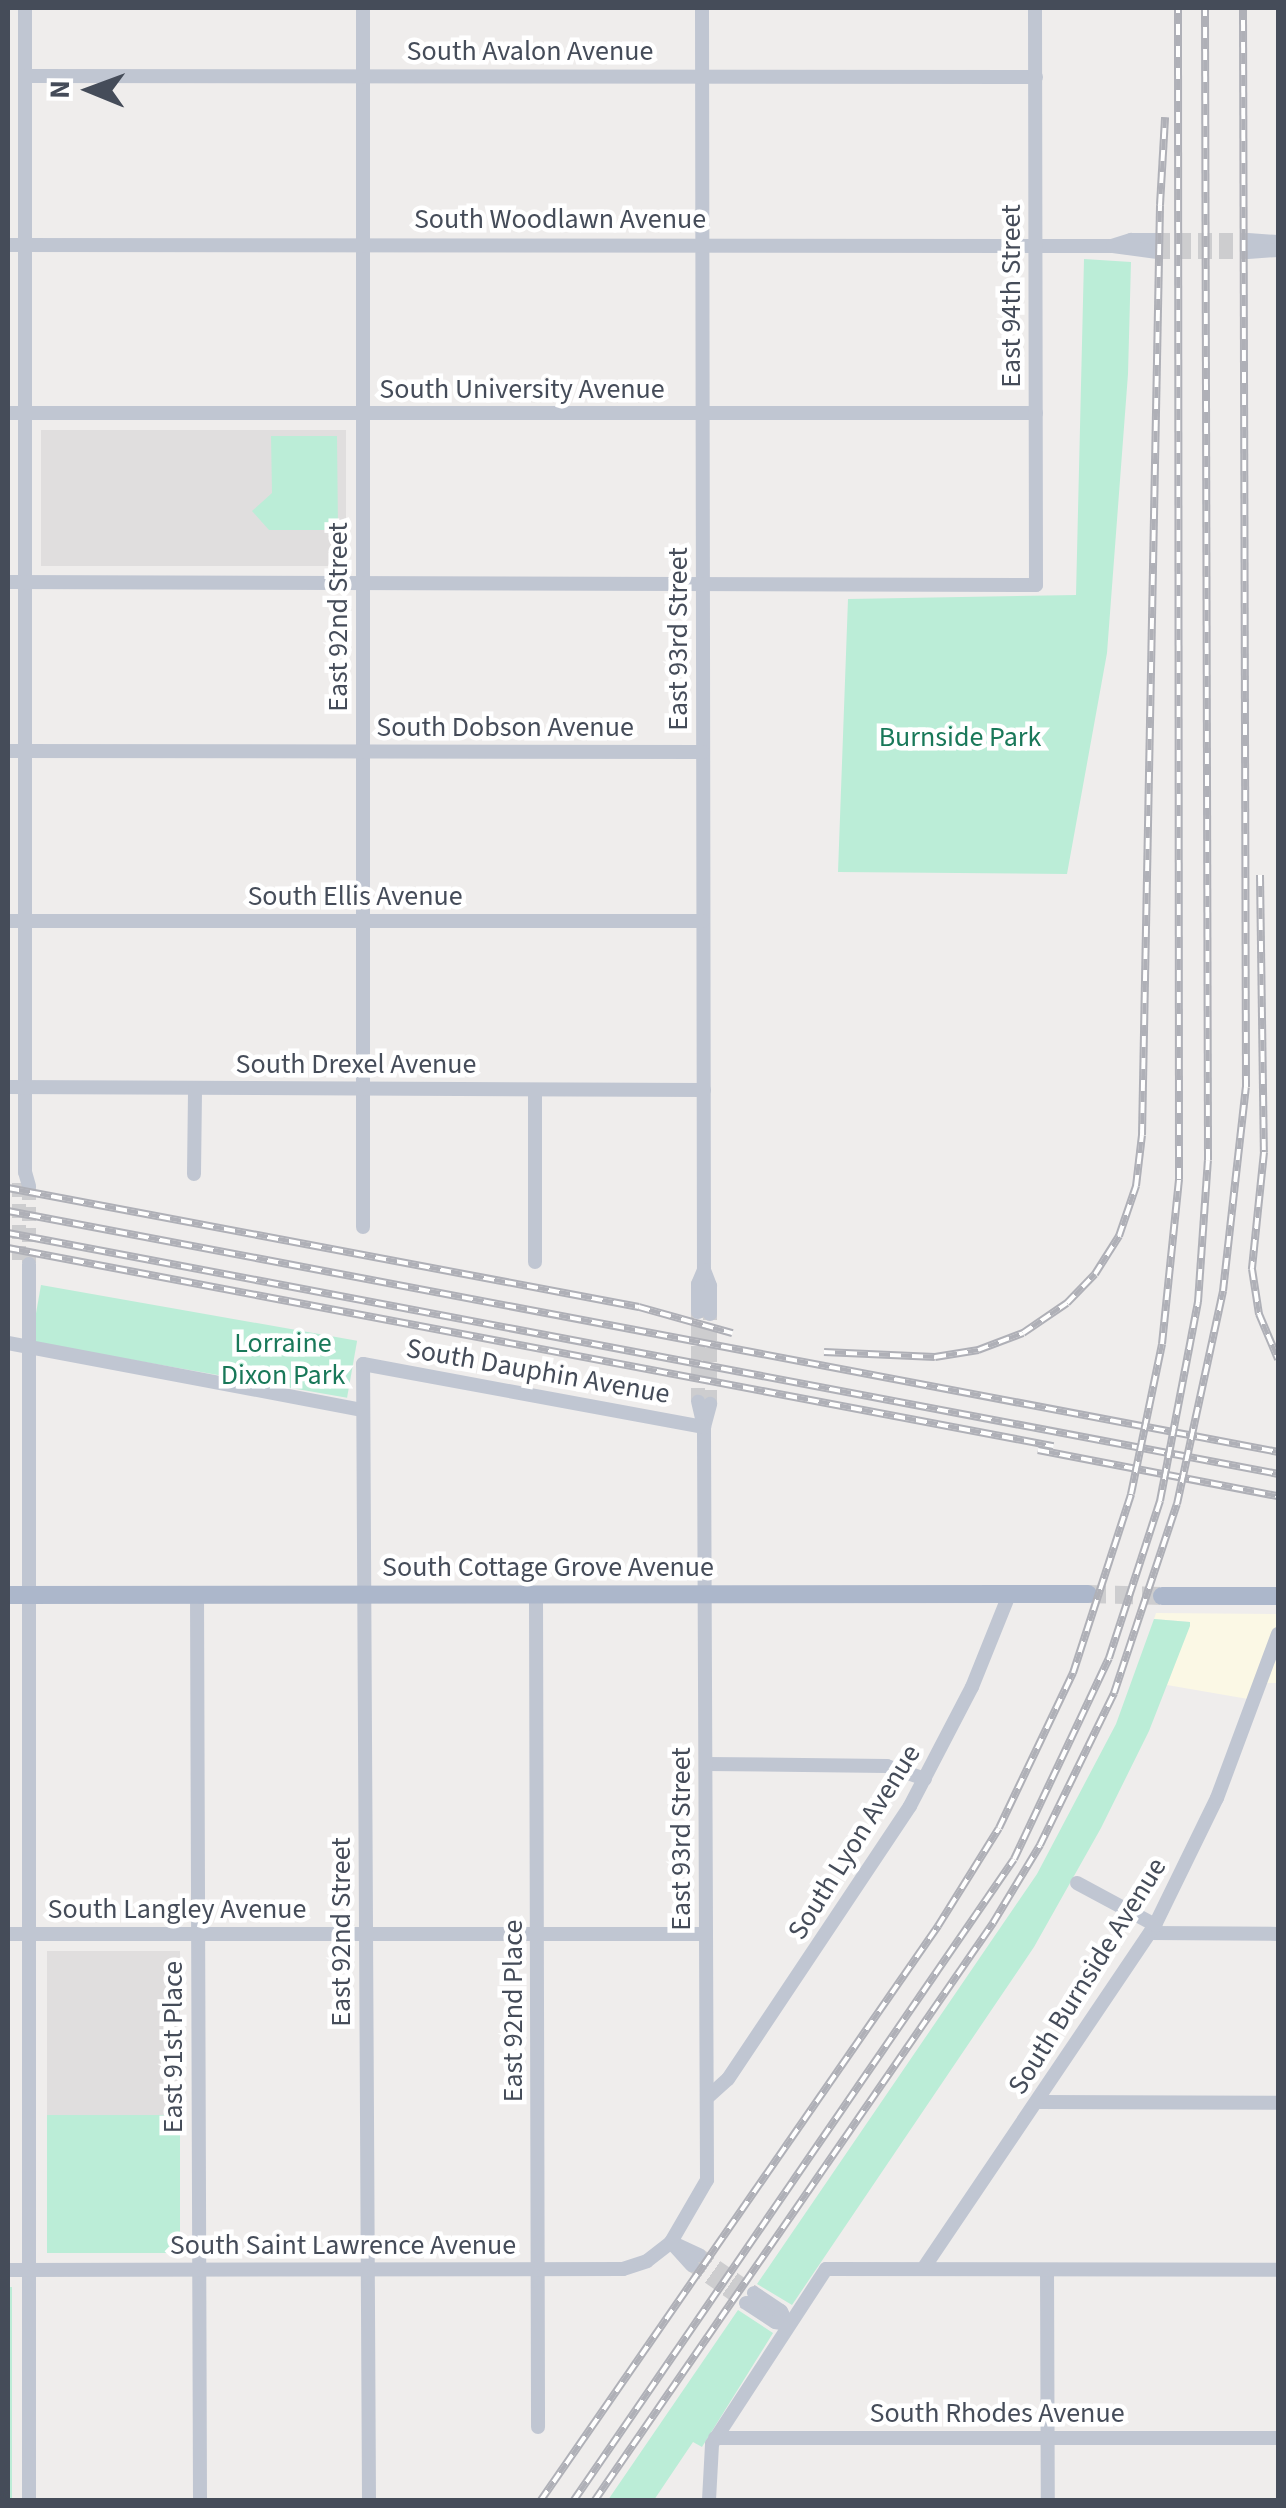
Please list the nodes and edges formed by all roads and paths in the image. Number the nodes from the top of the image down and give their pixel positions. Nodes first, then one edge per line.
1 (25, 8) edge
2 (362, 8) edge
3 (702, 8) edge
4 (1036, 8) edge
5 (25, 76) junction
6 (362, 76) junction
7 (702, 76) junction
8 (1036, 76) junction
9 (1278, 242) edge
10 (363, 244) junction
11 (702, 244) junction
12 (8, 245) edge
13 (25, 245) junction
14 (1035, 246) junction
15 (1156, 246) tunnel mouth
16 (1278, 250) edge
17 (1036, 413) junction
18 (8, 414) edge
19 (25, 414) junction
20 (363, 414) junction
21 (703, 414) junction
22 (8, 582) edge
23 (25, 582) junction
24 (363, 584) junction
25 (703, 584) junction
26 (8, 752) edge
27 (25, 752) junction
28 (363, 752) junction
29 (703, 752) junction
30 (8, 921) edge
31 (25, 921) junction
32 (363, 921) junction
33 (704, 921) junction
34 (8, 1087) edge
35 (25, 1087) junction
36 (194, 1088) junction
37 (363, 1089) junction
38 (535, 1090) junction
39 (704, 1090) junction
40 (194, 1174) dead end
41 (24, 1180) tunnel mouth
42 (363, 1226) dead end
43 (535, 1262) dead end
44 (24, 1263) tunnel mouth
45 (704, 1313) tunnel mouth
46 (8, 1343) edge
47 (26, 1346) junction
48 (363, 1364) joint
49 (704, 1403) tunnel mouth
50 (363, 1410) junction
51 (704, 1427) junction
52 (197, 1594) junction
53 (1009, 1594) junction
54 (1088, 1594) tunnel mouth
55 (8, 1595) edge
56 (27, 1595) junction
57 (536, 1595) junction
58 (705, 1595) junction
59 (364, 1596) junction
60 (1162, 1596) tunnel mouth
61 (1278, 1596) edge
62 (1278, 1634) edge
63 (706, 1764) junction
64 (925, 1780) junction
65 (1077, 1883) dead end
66 (1152, 1929) junction
67 (8, 1934) edge
68 (28, 1934) junction
69 (198, 1934) junction
70 (366, 1934) junction
71 (538, 1934) junction
72 (706, 1934) junction
73 (1278, 1934) edge
74 (709, 2096) junction
75 (1040, 2102) junction
76 (1278, 2103) edge
77 (671, 2242) junction
78 (696, 2260) tunnel mouth
79 (539, 2269) junction
80 (923, 2269) junction
81 (8, 2270) edge
82 (29, 2270) junction
83 (199, 2270) junction
84 (368, 2270) junction
85 (1047, 2270) junction
86 (1278, 2270) edge
87 (750, 2298) tunnel mouth
88 (788, 2324) junction
89 (538, 2428) dead end
90 (715, 2438) junction
91 (1048, 2438) junction
92 (1278, 2438) edge
93 (30, 2500) edge
94 (200, 2500) edge
95 (369, 2500) edge
96 (710, 2500) edge
97 (1048, 2500) edge

1 - 5 street
2 - 6 street, East 92nd Street
3 - 7 street, East 93rd Street
4 - 8 street, East 94th Street
5 - 6 street, South Avalon Avenue
5 - 13 street
6 - 7 street, South Avalon Avenue
6 - 10 street, East 92nd Street
7 - 8 street, South Avalon Avenue
7 - 11 street, East 93rd Street
8 - 14 street, East 94th Street
9 - 16 street
10 - 11 street, South Woodlawn Avenue
10 - 13 street, South Woodlawn Avenue
10 - 20 street, East 92nd Street
11 - 14 street, South Woodlawn Avenue
11 - 21 street, East 93rd Street
12 - 13 street, South Woodlawn Avenue
13 - 19 street
14 - 15 street, South Woodlawn Avenue
14 - 17 street, East 94th Street
17 - 21 street, South University Avenue
17 - 25 street, East 94th Street
18 - 19 street, South University Avenue
19 - 20 street, South University Avenue
19 - 23 street
20 - 21 street, South University Avenue
20 - 24 street, East 92nd Street
21 - 25 street, East 93rd Street
22 - 23 street
23 - 24 street
23 - 27 street
24 - 25 street
24 - 28 street, East 92nd Street
25 - 29 street, East 93rd Street
26 - 27 street, South Dobson Avenue
27 - 28 street, South Dobson Avenue
27 - 31 street
28 - 29 street, South Dobson Avenue
28 - 32 street, East 92nd Street
29 - 33 street, East 93rd Street
30 - 31 street, South Ellis Avenue
31 - 32 street, South Ellis Avenue
31 - 35 street
32 - 33 street, South Ellis Avenue
32 - 37 street, East 92nd Street
33 - 39 street, East 93rd Street
34 - 35 street, South Drexel Avenue
35 - 36 street, South Drexel Avenue
35 - 41 street
36 - 37 street, South Drexel Avenue
36 - 40 street
37 - 38 street, South Drexel Avenue
37 - 42 street, East 92nd Street
38 - 39 street, South Drexel Avenue
38 - 43 street
39 - 45 street, East 93rd Street
44 - 47 street
46 - 47 street
47 - 50 street
47 - 56 street
48 - 50 street, East 92nd Street
48 - 51 street, South Dauphin Avenue
49 - 51 street, East 93rd Street
50 - 59 street, East 92nd Street
51 - 58 street, East 93rd Street
52 - 56 main road, South Cottage Grove Avenue
52 - 59 main road, South Cottage Grove Avenue
52 - 69 street, East 91st Place
53 - 54 main road, South Cottage Grove Avenue
53 - 58 main road, South Cottage Grove Avenue
53 - 64 street, South Lyon Avenue
55 - 56 main road, South Cottage Grove Avenue
56 - 68 street
57 - 58 main road, South Cottage Grove Avenue
57 - 59 main road, South Cottage Grove Avenue
57 - 71 street, East 92nd Place
58 - 63 street, East 93rd Street
59 - 70 street, East 92nd Street
60 - 61 main road
62 - 66 street, South Burnside Avenue
63 - 64 street
63 - 72 street, East 93rd Street
64 - 74 street, South Lyon Avenue
65 - 66 street
66 - 73 street
66 - 75 street, South Burnside Avenue
67 - 68 street, South Langley Avenue
68 - 69 street, South Langley Avenue
68 - 82 street
69 - 70 street, South Langley Avenue
69 - 83 street, East 91st Place
70 - 71 street, South Langley Avenue
70 - 84 street, East 92nd Street
71 - 72 street, South Langley Avenue
71 - 79 street, East 92nd Place
72 - 74 street, East 93rd Street
74 - 77 street, East 93rd Street
75 - 76 street
75 - 80 street, South Burnside Avenue
77 - 78 street
77 - 79 street, South Saint Lawrence Avenue
79 - 84 street, South Saint Lawrence Avenue
79 - 89 street, East 92nd Place
80 - 85 street
80 - 88 street
81 - 82 street, South Saint Lawrence Avenue
82 - 83 street, South Saint Lawrence Avenue
82 - 93 street
83 - 84 street, South Saint Lawrence Avenue
83 - 94 street, East 91st Place
84 - 95 street, East 92nd Street
85 - 86 street
85 - 91 street
87 - 88 street
88 - 90 street
90 - 91 street, South Rhodes Avenue
90 - 96 street
91 - 92 street, South Rhodes Avenue
91 - 97 street

